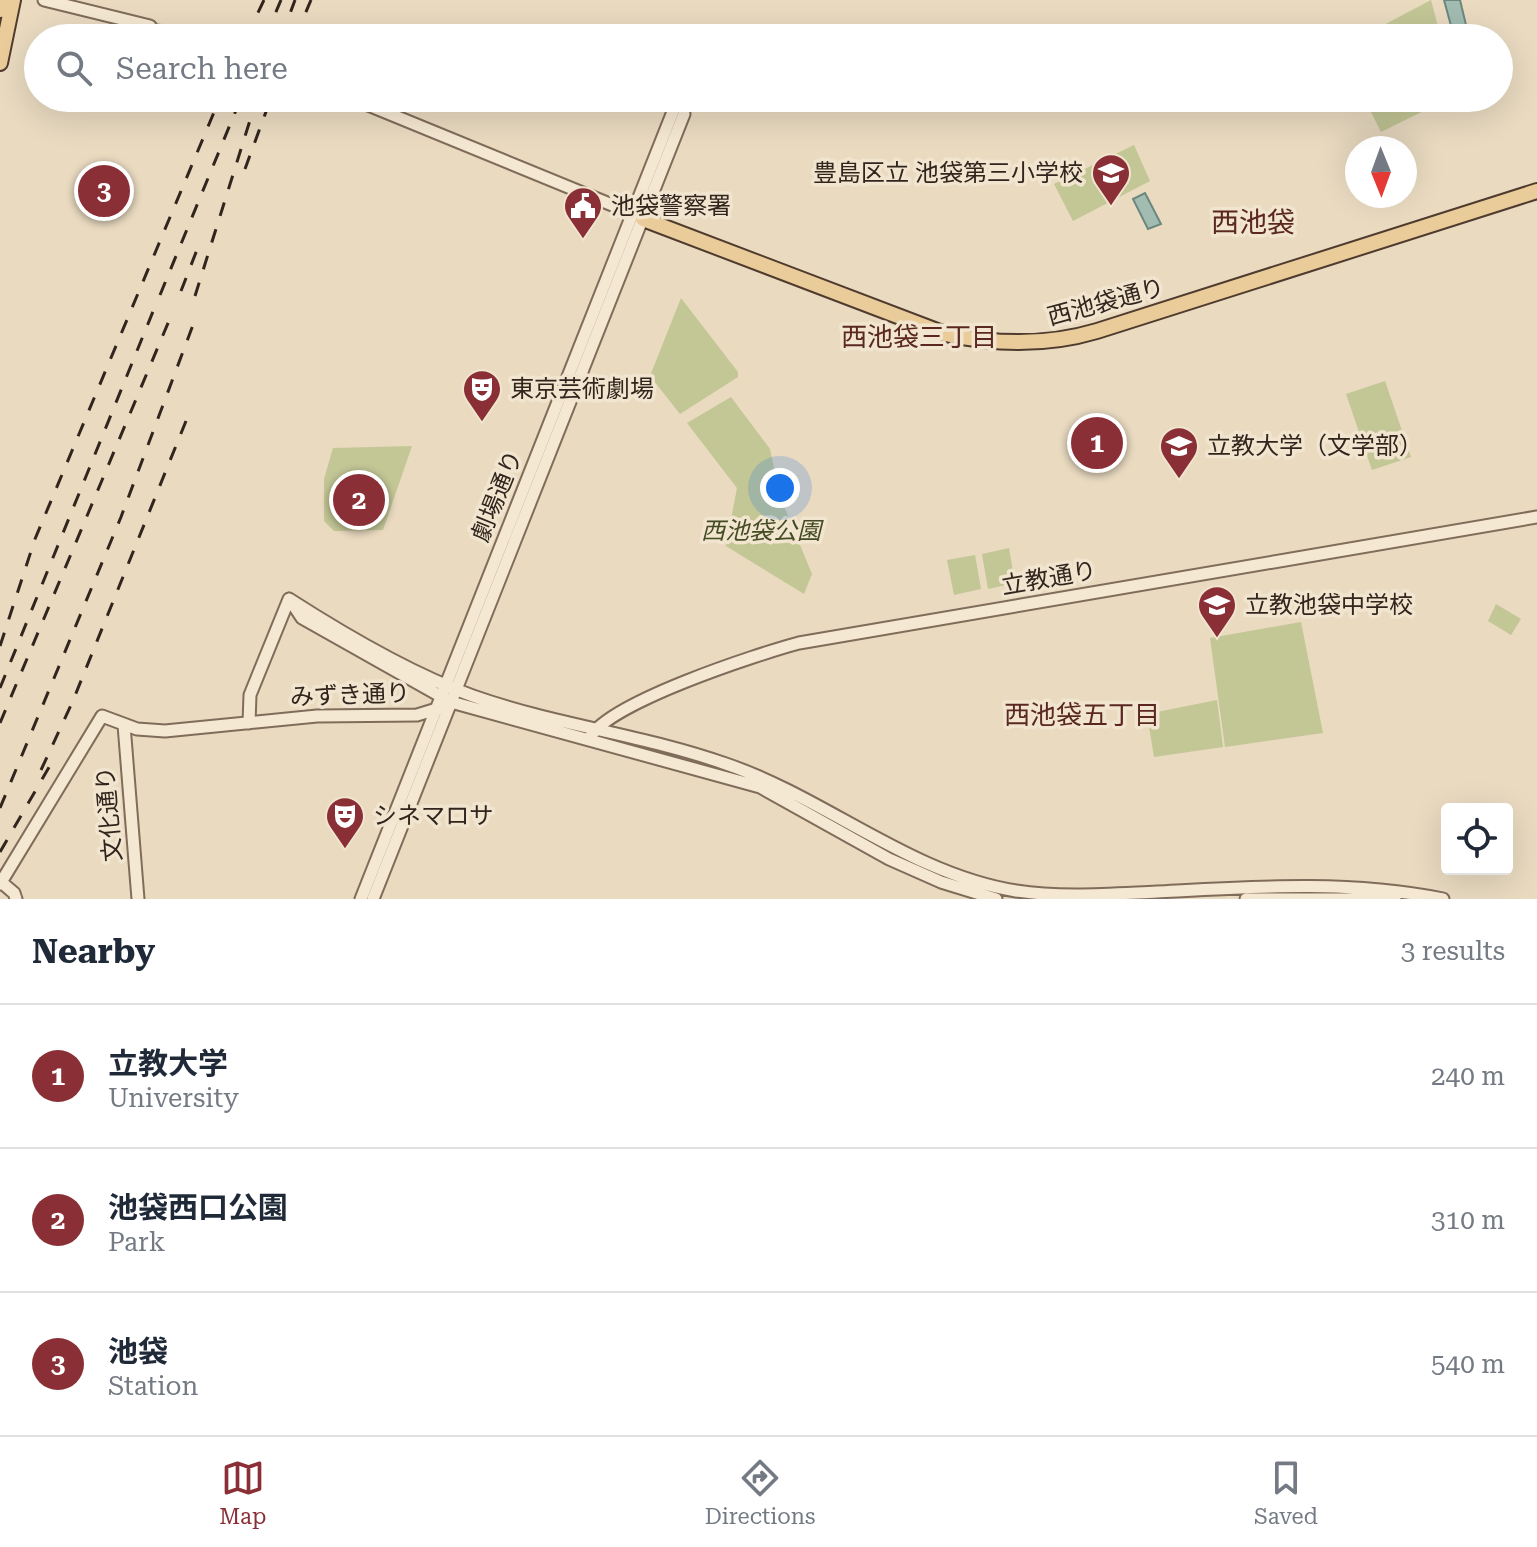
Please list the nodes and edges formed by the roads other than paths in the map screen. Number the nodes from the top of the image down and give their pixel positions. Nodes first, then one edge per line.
1 (2, 0) edge
2 (13, 0) edge
3 (44, 0) edge
4 (0, 10) edge
5 (142, 24) tunnel mouth
6 (0, 63) edge
7 (385, 112) edge
8 (679, 112) edge
9 (1537, 191) edge
10 (638, 216) junction
11 (1537, 517) edge
12 (448, 693) junction
13 (435, 710) junction
14 (249, 723) junction
15 (124, 725) junction
16 (593, 732) junction
17 (1, 883) edge
18 (16, 899) edge
19 (138, 899) edge
20 (361, 899) edge
21 (373, 899) edge
22 (996, 899) edge
23 (1246, 899) edge
24 (1395, 899) edge
25 (1443, 899) edge

1 - 4 main road
2 - 6 main road
3 - 5 street
7 - 10 street
8 - 10 street, 劇場通り
9 - 10 main road, 西池袋通り
10 - 12 street, 劇場通り
11 - 16 street, 立教通り
12 - 13 street, みずき通り
12 - 14 street, みずき通り
12 - 16 street
12 - 21 street, 劇場通り
13 - 14 street, みずき通り
13 - 20 street
14 - 15 street, みずき通り
15 - 17 street, みずき通り
15 - 19 street, 文化通り
16 - 22 street
16 - 25 street
17 - 18 street
23 - 24 street

